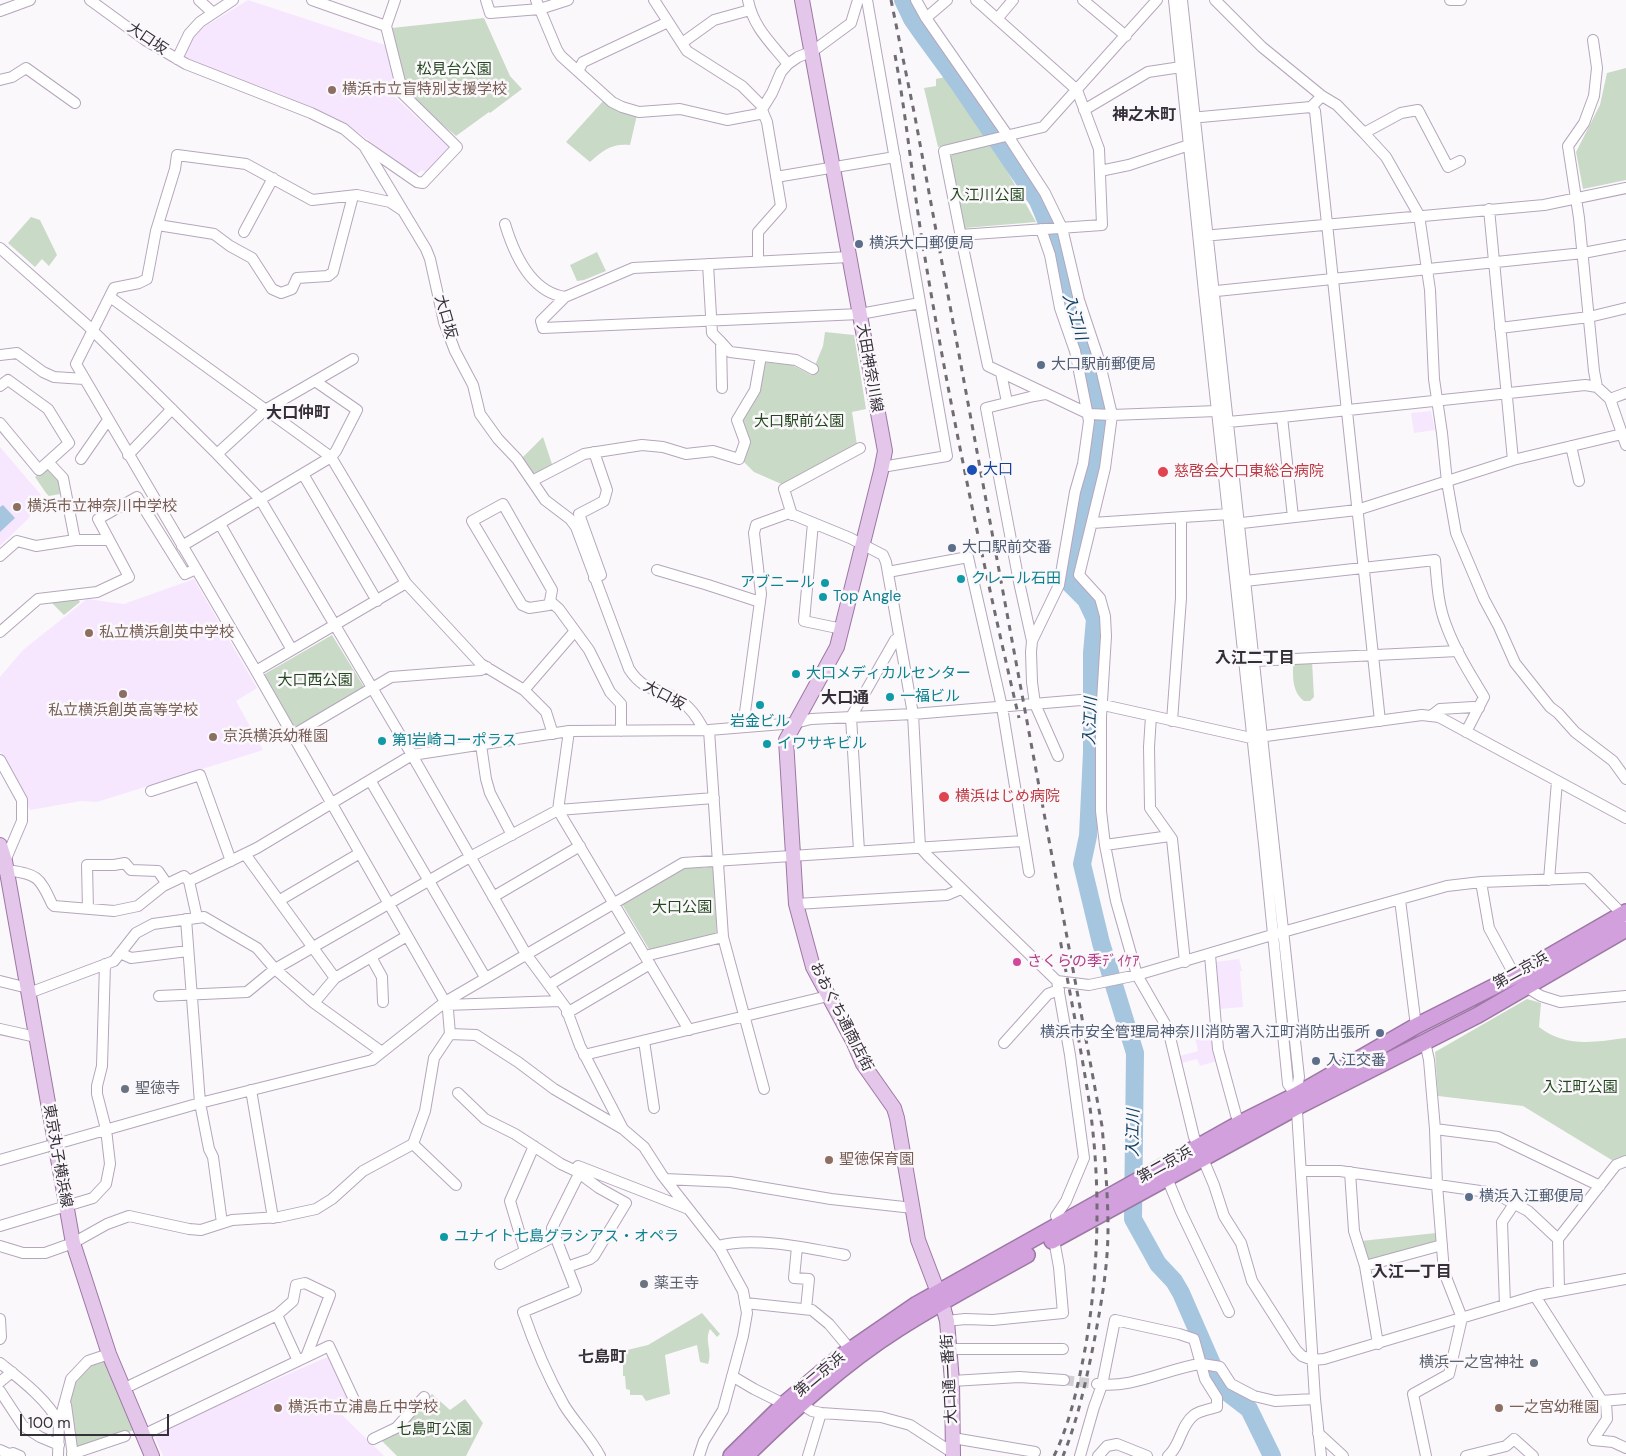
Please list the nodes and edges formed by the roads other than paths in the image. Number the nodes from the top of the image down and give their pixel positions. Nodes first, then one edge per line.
1 (30, 0) edge
2 (90, 0) edge
3 (199, 0) edge
4 (232, 0) edge
5 (312, 0) edge
6 (395, 0) edge
7 (486, 0) edge
8 (568, 0) edge
9 (654, 0) edge
10 (802, 0) edge
11 (858, 0) edge
12 (868, 0) edge
13 (916, 0) edge
14 (947, 0) edge
15 (976, 0) edge
16 (1013, 0) edge
17 (1083, 0) edge
18 (1157, 0) edge
19 (1174, 0) edge
20 (1182, 0) edge
21 (1215, 0) edge
22 (1450, 0) edge
23 (1461, 0) edge
24 (538, 5) edge
25 (749, 5) edge
26 (0, 11) edge
27 (213, 13) junction
28 (926, 18) junction
29 (997, 19) junction
30 (668, 22) junction
31 (386, 26) junction
32 (1126, 36) junction
33 (1593, 40) dead end
34 (682, 43) junction
35 (813, 51) junction
36 (178, 59) junction
37 (788, 64) junction
38 (1181, 67) junction
39 (578, 71) junction
40 (0, 80) edge
41 (1077, 90) junction
42 (1322, 96) junction
43 (75, 102) dead end
44 (1311, 107) junction
45 (762, 108) junction
46 (1084, 110) junction
47 (1191, 118) junction
48 (1364, 133) junction
49 (1007, 136) junction
50 (1189, 145) junction
51 (364, 146) junction
52 (895, 157) junction
53 (1460, 161) dead end
54 (834, 168) junction
55 (1100, 170) junction
56 (776, 177) junction
57 (273, 178) junction
58 (1626, 188) edge
59 (353, 196) junction
60 (1576, 198) junction
61 (1489, 209) junction
62 (402, 210) junction
63 (1419, 215) junction
64 (505, 224) dead end
65 (1326, 224) junction
66 (158, 226) junction
67 (1060, 228) junction
68 (1040, 229) junction
69 (244, 232) dead end
70 (960, 235) junction
71 (1203, 236) junction
72 (1626, 245) edge
73 (0, 248) edge
74 (1582, 253) junction
75 (850, 257) junction
76 (758, 261) junction
77 (1494, 262) junction
78 (708, 264) junction
79 (1426, 269) junction
80 (1332, 279) junction
81 (1209, 292) junction
82 (110, 297) junction
83 (565, 298) junction
84 (920, 303) junction
85 (1626, 308) edge
86 (860, 314) junction
87 (1588, 317) junction
88 (710, 320) junction
89 (1500, 328) junction
90 (93, 332) junction
91 (721, 342) junction
92 (0, 355) edge
93 (762, 356) junction
94 (353, 359) dead end
95 (813, 369) dead end
96 (1001, 372) junction
97 (84, 379) junction
98 (315, 381) junction
99 (0, 386) edge
100 (1598, 387) junction
101 (722, 388) dead end
102 (1626, 393) edge
103 (1045, 394) junction
104 (1506, 394) junction
105 (1610, 399) junction
106 (1437, 401) junction
107 (1007, 402) junction
108 (172, 409) junction
109 (265, 410) junction
110 (1347, 410) junction
111 (1217, 411) junction
112 (1088, 414) junction
113 (1110, 415) junction
114 (1282, 417) junction
115 (108, 420) junction
116 (1228, 422) junction
117 (0, 423) edge
118 (1622, 434) junction
119 (1626, 445) edge
120 (1570, 446) junction
121 (860, 448) dead end
122 (594, 452) junction
123 (217, 454) junction
124 (128, 455) junction
125 (331, 457) junction
126 (81, 459) dead end
127 (1513, 460) junction
128 (48, 462) junction
129 (882, 467) junction
130 (303, 474) junction
131 (532, 481) junction
132 (1579, 481) dead end
133 (1447, 482) junction
134 (260, 499) junction
135 (1357, 510) junction
136 (792, 514) junction
137 (1293, 516) junction
138 (1181, 518) junction
139 (1232, 520) junction
140 (813, 523) junction
141 (1092, 523) junction
142 (220, 524) junction
143 (76, 540) junction
144 (109, 540) junction
145 (863, 545) junction
146 (182, 546) junction
147 (0, 556) edge
148 (1364, 568) junction
149 (196, 569) junction
150 (657, 570) dead end
151 (888, 572) junction
152 (594, 578) junction
153 (1245, 581) junction
154 (406, 584) junction
155 (377, 601) junction
156 (550, 601) junction
157 (760, 602) junction
158 (335, 626) junction
159 (842, 629) junction
160 (575, 631) junction
161 (0, 632) edge
162 (899, 638) junction
163 (1032, 641) junction
164 (292, 650) junction
165 (1458, 651) junction
166 (1373, 655) junction
167 (1253, 661) junction
168 (487, 667) junction
169 (256, 671) junction
170 (371, 688) junction
171 (524, 690) junction
172 (1036, 704) junction
173 (1099, 705) junction
174 (1002, 707) junction
175 (1479, 708) junction
176 (913, 714) junction
177 (1151, 716) junction
178 (1431, 716) junction
179 (851, 717) junction
180 (1172, 721) junction
181 (1380, 721) junction
182 (795, 723) junction
183 (742, 727) junction
184 (706, 730) junction
185 (569, 731) junction
186 (621, 731) junction
187 (1466, 732) junction
188 (553, 734) junction
189 (292, 735) junction
190 (1262, 737) junction
191 (1251, 738) junction
192 (481, 745) junction
193 (412, 755) junction
194 (1058, 756) dead end
195 (0, 760) edge
196 (1626, 779) edge
197 (370, 780) junction
198 (1557, 781) junction
199 (151, 791) dead end
200 (714, 798) junction
201 (332, 803) junction
202 (558, 810) junction
203 (1626, 818) edge
204 (512, 835) junction
205 (1170, 836) junction
206 (1023, 841) junction
207 (1105, 844) junction
208 (0, 845) edge
209 (580, 846) junction
210 (920, 847) junction
211 (859, 851) junction
212 (360, 853) junction
213 (245, 854) junction
214 (793, 855) junction
215 (470, 857) junction
216 (718, 860) junction
217 (231, 861) junction
218 (4, 866) edge
219 (1029, 872) dead end
220 (1549, 880) junction
221 (189, 881) junction
222 (429, 881) junction
223 (1481, 882) junction
224 (167, 884) junction
225 (961, 889) junction
226 (493, 897) junction
227 (280, 900) junction
228 (1400, 900) junction
229 (614, 903) junction
230 (388, 904) junction
231 (796, 904) junction
232 (88, 909) junction
233 (191, 918) junction
234 (1625, 919) edge
235 (1284, 932) junction
236 (632, 935) junction
237 (1272, 935) junction
238 (407, 936) junction
239 (723, 937) junction
240 (314, 947) junction
241 (188, 951) junction
242 (120, 953) junction
243 (526, 954) junction
244 (1210, 954) junction
245 (371, 957) junction
246 (648, 961) junction
247 (1185, 962) junction
248 (105, 964) junction
249 (276, 969) junction
250 (1137, 975) junction
251 (1514, 976) junction
252 (484, 977) junction
253 (335, 978) junction
254 (0, 981) edge
255 (549, 985) junction
256 (1058, 985) junction
257 (1526, 987) junction
258 (28, 991) junction
259 (191, 994) junction
260 (158, 996) dead end
261 (828, 996) junction
262 (1626, 996) edge
263 (560, 1001) junction
264 (383, 1002) dead end
265 (314, 1003) junction
266 (445, 1004) junction
267 (567, 1013) junction
268 (744, 1016) junction
269 (1416, 1026) junction
270 (0, 1030) edge
271 (689, 1030) junction
272 (450, 1034) junction
273 (36, 1037) junction
274 (644, 1040) junction
275 (1425, 1042) junction
276 (1004, 1043) dead end
277 (382, 1052) junction
278 (584, 1055) junction
279 (764, 1089) dead end
280 (251, 1090) junction
281 (458, 1093) dead end
282 (1296, 1101) junction
283 (200, 1102) junction
284 (654, 1108) dead end
285 (1240, 1123) junction
286 (106, 1129) junction
287 (623, 1129) junction
288 (1435, 1129) junction
289 (55, 1144) junction
290 (413, 1144) junction
291 (534, 1146) junction
292 (1201, 1153) junction
293 (0, 1160) edge
294 (1626, 1161) edge
295 (1301, 1170) junction
296 (577, 1172) junction
297 (1350, 1172) junction
298 (1167, 1178) junction
299 (665, 1180) junction
300 (1145, 1183) junction
301 (456, 1185) dead end
302 (1437, 1185) junction
303 (1600, 1186) junction
304 (1119, 1197) junction
305 (1514, 1204) junction
306 (66, 1206) junction
307 (913, 1208) junction
308 (687, 1209) junction
309 (273, 1218) junction
310 (222, 1223) junction
311 (1060, 1224) junction
312 (0, 1226) edge
313 (555, 1236) junction
314 (1558, 1239) junction
315 (1054, 1240) junction
316 (73, 1243) junction
317 (1442, 1245) junction
318 (0, 1246) edge
319 (718, 1246) junction
320 (797, 1247) junction
321 (525, 1251) junction
322 (844, 1255) dead end
323 (500, 1264) dead end
324 (1365, 1266) junction
325 (567, 1267) junction
326 (1626, 1279) edge
327 (1559, 1291) junction
328 (1535, 1296) junction
329 (940, 1297) junction
330 (745, 1303) junction
331 (1505, 1305) junction
332 (806, 1308) junction
333 (1229, 1312) dead end
334 (276, 1315) junction
335 (1462, 1318) junction
336 (0, 1319) edge
337 (947, 1321) junction
338 (0, 1339) edge
339 (1378, 1344) junction
340 (850, 1349) junction
341 (950, 1349) junction
342 (1062, 1349) dead end
343 (109, 1354) junction
344 (302, 1359) junction
345 (1313, 1360) junction
346 (0, 1363) edge
347 (1202, 1364) junction
348 (12, 1372) junction
349 (732, 1376) junction
350 (1064, 1380) tunnel mouth
351 (952, 1381) junction
352 (0, 1382) edge
353 (1099, 1384) junction
354 (123, 1389) junction
355 (0, 1391) edge
356 (424, 1397) dead end
357 (1315, 1399) junction
358 (1626, 1399) edge
359 (65, 1401) junction
360 (1606, 1401) junction
361 (784, 1404) junction
362 (801, 1404) junction
363 (357, 1406) dead end
364 (820, 1413) junction
365 (59, 1423) junction
366 (1318, 1433) junction
367 (122, 1435) dead end
368 (143, 1435) junction
369 (953, 1438) junction
370 (373, 1439) dead end
371 (59, 1445) junction
372 (1626, 1448) edge
373 (1035, 1452) dead end
374 (6, 1453) edge
375 (73, 1455) edge
376 (953, 1455) edge
377 (20, 1456) edge
378 (58, 1456) edge
379 (152, 1456) edge
380 (600, 1456) edge
381 (699, 1456) edge
382 (730, 1456) edge
383 (746, 1456) edge
384 (808, 1456) edge
385 (1080, 1456) edge
386 (1098, 1456) edge
387 (1147, 1456) edge
388 (1168, 1456) edge
389 (1321, 1456) edge
390 (1343, 1456) edge
391 (1426, 1456) edge
392 (1466, 1456) edge
393 (1533, 1456) edge

1 - 26 street
2 - 36 street, 大口坂
3 - 27 street
4 - 27 street
5 - 31 street
6 - 31 street
7 - 24 street
8 - 24 street
9 - 30 street
10 - 35 main road, 大田神奈川線
11 - 35 street
12 - 52 street
13 - 28 street
14 - 28 street
15 - 29 street
16 - 29 street
17 - 32 street
18 - 32 street
19 - 38 street
20 - 47 street
21 - 42 street
22 - 23 street
24 - 39 street
25 - 34 street
25 - 37 street
27 - 36 street
28 - 49 street
29 - 41 street
30 - 34 street
30 - 39 street
31 - 51 street
32 - 41 street
33 - 60 street
34 - 45 street
35 - 37 street
35 - 54 main road, 大田神奈川線
36 - 51 street, 大口坂
37 - 45 street
38 - 46 street
38 - 47 street
39 - 45 street
40 - 43 street
41 - 46 street
41 - 49 street
42 - 44 street
42 - 48 street
44 - 47 street
44 - 65 street
45 - 56 street
46 - 55 street
47 - 50 street
47 - 71 street
48 - 53 street
48 - 63 street
49 - 67 street
49 - 70 street
50 - 55 street
50 - 71 street
51 - 62 street, 大口坂
52 - 54 street
52 - 84 street
54 - 56 street
54 - 75 main road, 大田神奈川線
55 - 67 street
56 - 76 street
57 - 59 street
57 - 66 street
57 - 69 street
58 - 60 street
59 - 62 street
59 - 66 street
60 - 61 street
60 - 74 street
61 - 63 street
61 - 77 street
62 - 131 street, 大口坂
63 - 65 street
63 - 79 street
64 - 83 street
65 - 71 street
65 - 80 street
66 - 82 street
67 - 68 street
67 - 113 street
68 - 70 street
68 - 112 street
70 - 96 street
71 - 81 street
72 - 74 street
73 - 90 street
74 - 77 street
74 - 87 street
75 - 76 street
75 - 86 main road, 大田神奈川線
76 - 78 street
77 - 79 street
77 - 89 street
78 - 83 street
78 - 88 street
79 - 80 street
79 - 106 street
80 - 81 street
80 - 110 street
81 - 111 street
81 - 116 street
82 - 90 street
82 - 109 street
83 - 88 street
84 - 86 street
84 - 129 street
85 - 87 street
86 - 88 street
86 - 129 main road, 大田神奈川線
87 - 89 street
87 - 100 street
88 - 91 street
89 - 104 street
90 - 97 street
90 - 108 street
91 - 93 street
91 - 101 street
92 - 97 street
93 - 95 street
93 - 122 street
94 - 98 street
96 - 103 street
96 - 107 street
97 - 115 street
98 - 109 street
98 - 125 street
99 - 128 street
100 - 104 street
100 - 105 street
102 - 105 street
103 - 107 street
103 - 112 street
104 - 106 street
104 - 127 street
105 - 118 street
106 - 110 street
106 - 133 street
107 - 163 street
108 - 123 street
108 - 124 street
109 - 123 street
109 - 125 street
110 - 114 street
110 - 135 street
111 - 113 street
111 - 116 street
111 - 139 street
112 - 113 street
112 - 163 street
113 - 141 street
114 - 116 street
114 - 137 street
115 - 124 street
115 - 126 street
116 - 139 street
117 - 128 street
118 - 119 street
118 - 120 street
120 - 127 street
120 - 132 street
121 - 136 street
122 - 131 street
122 - 152 street
123 - 134 street
124 - 146 street
125 - 130 street
125 - 154 street
127 - 133 street
128 - 143 street
129 - 145 main road, 大田神奈川線
130 - 134 street
130 - 155 street
131 - 152 street, 大口坂
133 - 135 street
133 - 196 street
134 - 142 street
134 - 158 street
135 - 137 street
135 - 148 street
136 - 140 street
136 - 157 street
137 - 139 street
138 - 139 street
138 - 141 street
138 - 180 street
139 - 153 street
139 - 191 street
140 - 145 street
140 - 159 street
141 - 173 street
142 - 146 street
142 - 164 street
143 - 144 street
143 - 147 street
144 - 149 street
144 - 161 street
145 - 151 street
145 - 159 main road, 大田神奈川線
146 - 149 street
148 - 153 street
148 - 165 street
148 - 166 street
149 - 169 street
150 - 157 street
151 - 162 street
151 - 174 street
152 - 184 street, 大口坂
153 - 167 street
154 - 155 street
154 - 168 street
155 - 158 street
156 - 156 street
156 - 160 street
157 - 183 street
158 - 164 street
158 - 170 street
159 - 182 main road, 大田神奈川線
160 - 171 street
160 - 186 street
162 - 176 street
162 - 179 street
163 - 172 street
164 - 169 street
165 - 166 street
165 - 175 street
166 - 167 street
166 - 181 street
167 - 190 street
168 - 170 street
168 - 171 street
169 - 189 street
170 - 189 street
170 - 193 street
171 - 188 street
172 - 173 street
172 - 174 street
172 - 194 street
173 - 177 street
173 - 207 street
174 - 176 street
174 - 206 street
175 - 178 street
175 - 187 street
176 - 179 street
176 - 210 street
177 - 180 street
177 - 205 street
178 - 181 street
178 - 187 street
179 - 182 street
179 - 211 street
180 - 191 street
181 - 190 street
182 - 183 street
182 - 214 main road, おおぐち通商店街
183 - 184 street
184 - 186 street
184 - 200 street
185 - 186 street
185 - 188 street
185 - 202 street
187 - 198 street
188 - 192 street
189 - 201 street
190 - 191 street
190 - 235 street
191 - 237 street
192 - 193 street
192 - 204 street
193 - 197 street
193 - 215 street
195 - 218 street
197 - 201 street
197 - 222 street
198 - 203 street
198 - 220 street
199 - 217 street
200 - 202 street
200 - 216 street
201 - 212 street
201 - 213 street
202 - 204 street
202 - 209 street
204 - 215 street
205 - 207 street
205 - 247 street
206 - 210 street
206 - 219 street
207 - 250 street
208 - 218 main road, 東京丸子横浜線
209 - 226 street
209 - 229 street
210 - 211 street
210 - 225 street
211 - 214 street
212 - 227 street
212 - 230 street
213 - 217 street
213 - 227 street
214 - 216 street
214 - 231 main road, おおぐち通商店街
215 - 222 street
215 - 226 street
216 - 229 street
216 - 239 street
217 - 221 street
218 - 232 street
218 - 258 main road, 東京丸子横浜線
220 - 223 street
220 - 234 street
221 - 224 street
221 - 233 street
222 - 230 street
222 - 252 street
223 - 228 street
223 - 251 street
224 - 232 street
224 - 232 street
225 - 231 street
225 - 256 street
226 - 243 street
227 - 240 street
228 - 235 street
228 - 269 street
229 - 236 street
229 - 243 street
230 - 238 street
230 - 240 street
231 - 261 main road, おおぐち通商店街
233 - 241 street
233 - 242 street
233 - 249 street
234 - 251 highway, 第二京浜
234 - 257 highway, 第二京浜
235 - 237 street
235 - 282 street
236 - 246 street
236 - 255 street
237 - 244 street
237 - 282 street
238 - 245 street
238 - 266 street
239 - 246 street
239 - 268 street
240 - 249 street
240 - 253 street
241 - 242 street
241 - 259 street
242 - 248 street
243 - 252 street
243 - 255 street
244 - 247 street
244 - 285 street
245 - 253 street
245 - 264 street
246 - 267 street
246 - 271 street
247 - 250 street
248 - 258 street
248 - 286 street
249 - 259 street
249 - 265 street
250 - 256 street
250 - 292 street
251 - 269 highway, 第二京浜
252 - 266 street
253 - 265 street
254 - 258 street
255 - 263 street
256 - 276 street
256 - 311 street
257 - 262 street
257 - 275 highway, 第二京浜
258 - 273 main road, 東京丸子横浜線
259 - 260 street
259 - 283 street
261 - 268 street
261 - 307 main road, おおぐち通商店街
263 - 266 street
263 - 267 street
265 - 277 street
266 - 272 street
266 - 277 street
267 - 278 street
268 - 271 street
268 - 279 street
269 - 282 highway, 第二京浜
270 - 273 street
271 - 274 street
272 - 287 street
272 - 290 street
273 - 289 main road, 東京丸子横浜線
274 - 278 street
274 - 284 street
275 - 282 highway, 第二京浜
275 - 288 street
277 - 280 street
278 - 287 street
280 - 283 street
280 - 309 street
281 - 291 street
282 - 285 highway, 第二京浜
282 - 292 highway, 第二京浜
282 - 295 street
283 - 286 street
283 - 310 street
285 - 292 highway, 第二京浜
286 - 289 street
286 - 306 street
287 - 299 street
288 - 302 street
288 - 303 street
289 - 293 street
289 - 306 main road, 東京丸子横浜線
290 - 301 street
290 - 309 street
291 - 296 street
291 - 321 street
292 - 298 highway, 第二京浜
292 - 300 highway, 第二京浜
292 - 345 street
294 - 303 street
295 - 297 street
295 - 345 street
296 - 308 street
296 - 313 street
296 - 325 street
297 - 302 street
297 - 324 street
298 - 300 highway, 第二京浜
298 - 333 street
299 - 307 street
299 - 308 street
300 - 304 highway, 第二京浜
302 - 305 street
302 - 317 street
303 - 314 street
304 - 311 highway, 第二京浜
304 - 315 highway, 第二京浜
305 - 314 street
305 - 331 street
306 - 312 street
306 - 316 main road, 東京丸子横浜線
307 - 329 main road, おおぐち通商店街
308 - 319 street
309 - 310 street
310 - 316 street
311 - 329 highway, 第二京浜
313 - 321 street
313 - 325 street
314 - 327 street
315 - 329 highway, 第二京浜
315 - 337 street
316 - 318 street
316 - 343 main road, 東京丸子横浜線
317 - 324 street
317 - 335 street
319 - 320 street
319 - 330 street
320 - 322 street
320 - 332 street
321 - 323 street
324 - 339 street
325 - 380 street
326 - 327 street
327 - 328 street
328 - 331 street
328 - 360 street
329 - 337 main road, 大口通一番街
329 - 340 highway, 第二京浜
329 - 362 highway, 第二京浜
330 - 332 street
330 - 349 street
331 - 335 street
332 - 340 street
334 - 344 street
334 - 344 street
334 - 354 street
335 - 339 street
335 - 391 street
336 - 338 street
337 - 341 main road, 大口通一番街
339 - 345 street
340 - 361 highway, 第二京浜
341 - 342 street
341 - 351 main road, 大口通一番街
343 - 354 main road, 東京丸子横浜線
343 - 359 street
344 - 363 street
344 - 368 street
345 - 357 street
346 - 348 street
347 - 353 street
347 - 353 street
347 - 357 street
347 - 388 street
348 - 352 street
348 - 365 street
349 - 361 street
349 - 381 street
350 - 351 street
351 - 369 main road, 大口通一番街
353 - 385 street
354 - 368 main road, 東京丸子横浜線
355 - 371 street
356 - 370 street
357 - 366 street
358 - 360 street
359 - 365 street
359 - 375 street
360 - 372 street
361 - 382 highway, 第二京浜
362 - 364 street
362 - 383 highway, 第二京浜
364 - 376 street
364 - 384 street
365 - 371 street
366 - 389 street
366 - 390 street
367 - 375 street
368 - 379 main road, 東京丸子横浜線
369 - 373 street
369 - 376 main road, 大口通一番街
371 - 378 street
374 - 377 street
386 - 387 street
392 - 393 street

